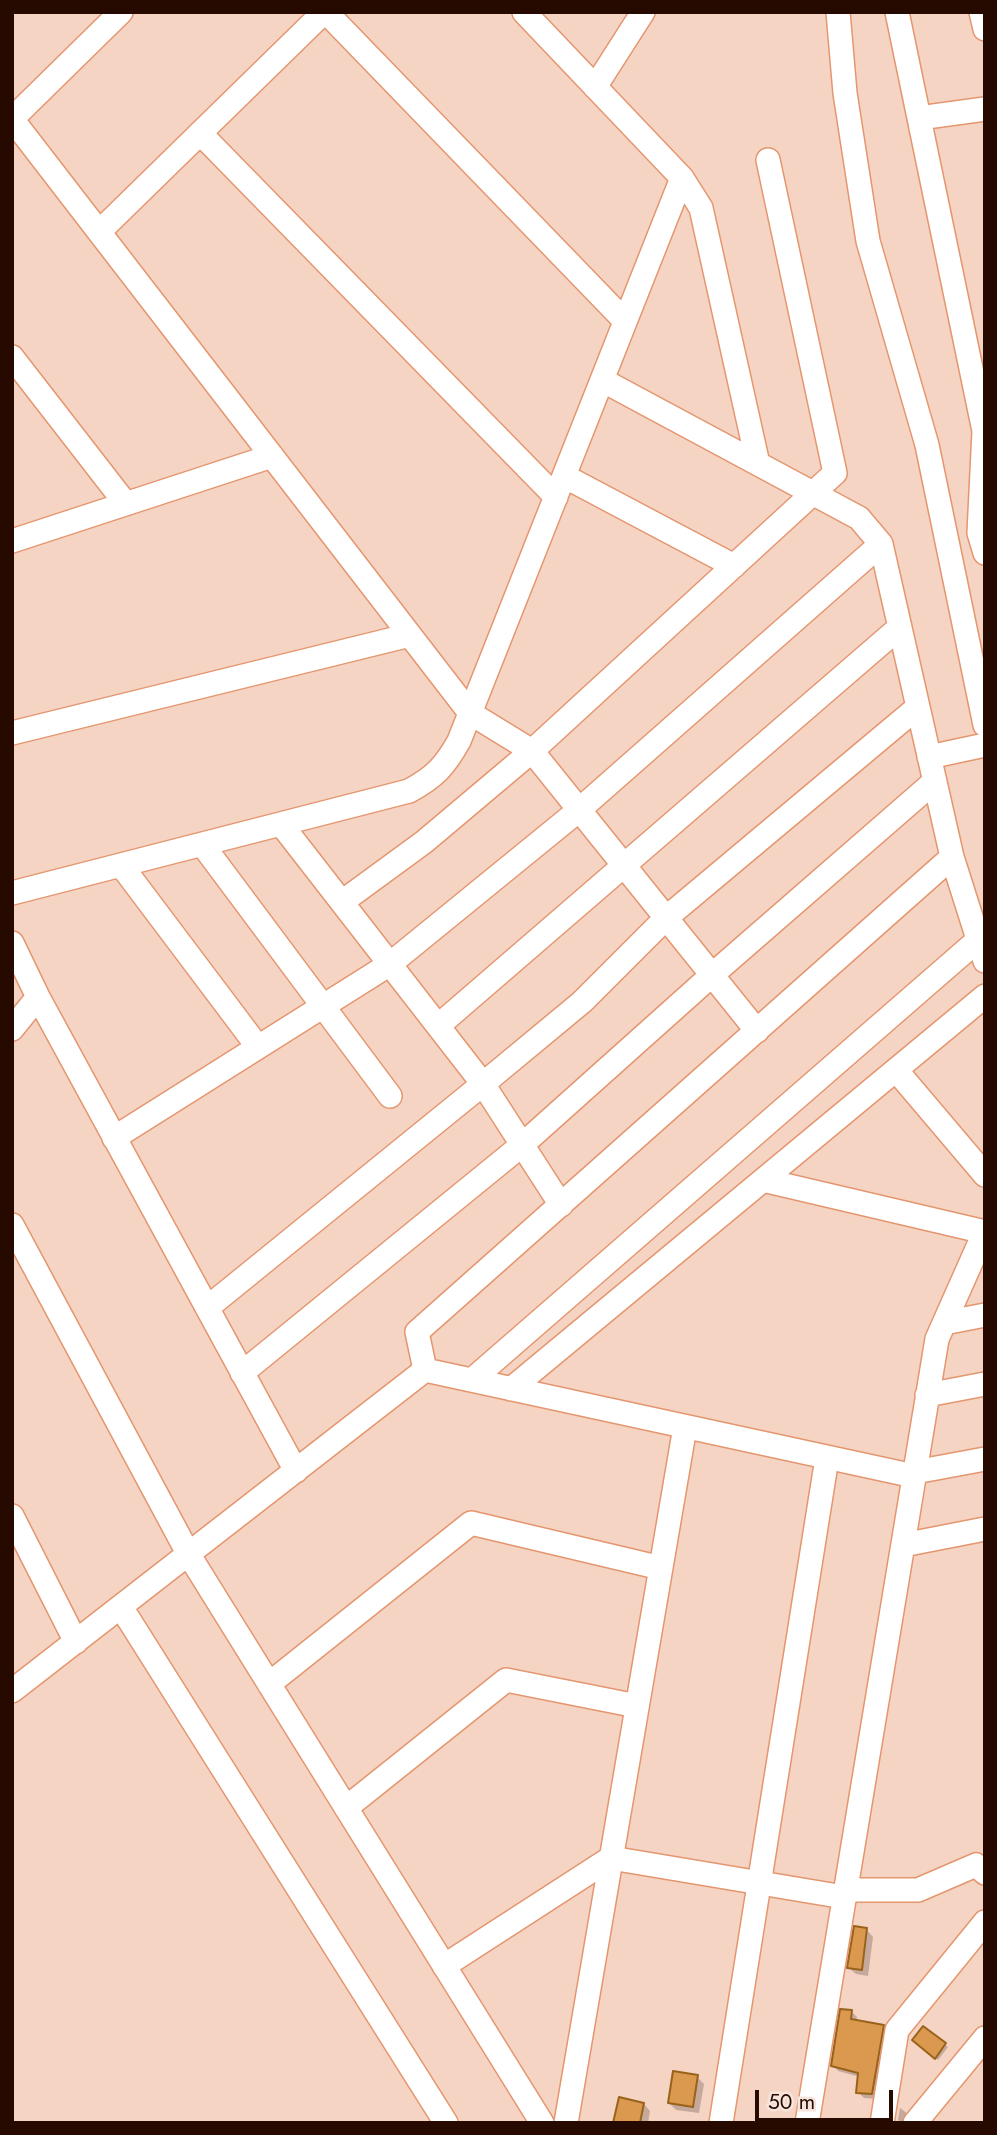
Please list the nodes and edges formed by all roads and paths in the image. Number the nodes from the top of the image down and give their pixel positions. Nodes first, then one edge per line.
1 (121, 12) edge
2 (325, 12) edge
3 (524, 12) edge
4 (643, 12) edge
5 (838, 12) edge
6 (897, 12) edge
7 (981, 12) edge
8 (985, 29) edge
9 (596, 87) junction
10 (985, 109) edge
11 (919, 118) junction
12 (12, 119) edge
13 (200, 133) junction
14 (768, 160) dead end
15 (682, 178) junction
16 (99, 232) junction
17 (625, 321) junction
18 (12, 357) edge
19 (602, 380) junction
20 (984, 431) edge
21 (272, 456) junction
22 (758, 464) junction
23 (560, 486) junction
24 (813, 494) junction
25 (127, 504) junction
26 (12, 541) edge
27 (881, 544) junction
28 (985, 552) edge
29 (734, 566) junction
30 (900, 626) junction
31 (410, 635) junction
32 (918, 707) junction
33 (470, 713) junction
34 (985, 725) edge
35 (12, 733) edge
36 (985, 745) edge
37 (532, 751) junction
38 (929, 757) junction
39 (935, 781) junction
40 (579, 810) junction
41 (281, 824) junction
42 (202, 844) junction
43 (952, 857) junction
44 (121, 865) junction
45 (623, 865) junction
46 (12, 893) edge
47 (342, 902) junction
48 (666, 918) junction
49 (12, 943) edge
50 (982, 950) edge
51 (390, 964) junction
52 (712, 975) junction
53 (985, 996) edge
54 (38, 998) junction
55 (324, 1005) junction
56 (438, 1026) junction
57 (12, 1029) edge
58 (757, 1031) junction
59 (258, 1047) junction
60 (896, 1070) junction
61 (484, 1084) junction
62 (390, 1096) dead end
63 (114, 1138) junction
64 (522, 1145) junction
65 (985, 1175) edge
66 (763, 1180) junction
67 (561, 1205) junction
68 (12, 1225) edge
69 (984, 1235) edge
70 (207, 1308) junction
71 (985, 1315) edge
72 (944, 1323) junction
73 (425, 1370) junction
74 (242, 1373) junction
75 (472, 1380) junction
76 (985, 1384) edge
77 (511, 1389) junction
78 (927, 1395) junction
79 (685, 1427) junction
80 (827, 1458) junction
81 (985, 1459) edge
82 (296, 1471) junction
83 (914, 1474) junction
84 (12, 1516) edge
85 (985, 1529) edge
86 (903, 1545) junction
87 (189, 1555) junction
88 (660, 1568) junction
89 (121, 1607) junction
90 (76, 1642) junction
91 (269, 1684) junction
92 (12, 1690) edge
93 (637, 1706) junction
94 (346, 1808) junction
95 (611, 1858) junction
96 (985, 1873) edge
97 (759, 1883) junction
98 (845, 1894) junction
99 (985, 1922) edge
100 (444, 1966) junction
101 (985, 2038) edge
102 (446, 2123) edge
103 (542, 2123) edge
104 (566, 2123) edge
105 (720, 2123) edge
106 (807, 2123) edge
107 (882, 2123) edge
108 (915, 2123) edge

1 - 12 street
2 - 13 street
2 - 17 street
3 - 9 street
4 - 9 street
5 - 34 street
6 - 11 street
7 - 8 street
9 - 15 street
10 - 11 street
11 - 20 street
12 - 16 street
13 - 16 street
13 - 23 street
14 - 24 street
15 - 17 street
15 - 22 street
16 - 21 street
17 - 19 street
18 - 25 street
19 - 22 street
19 - 23 street
20 - 28 street
21 - 25 street
21 - 31 street
22 - 24 street
23 - 29 street
23 - 33 street
24 - 27 street
24 - 29 street
25 - 26 street
27 - 30 street
27 - 40 street
29 - 37 street
30 - 32 street
30 - 45 street
31 - 33 street
31 - 35 street
32 - 38 street
32 - 48 street
33 - 37 street
33 - 41 street
36 - 38 street
37 - 40 street
37 - 47 street
38 - 39 street
39 - 43 street
39 - 52 street
40 - 45 street
40 - 51 street
41 - 42 street
41 - 47 street
42 - 44 street
42 - 55 street
43 - 50 street
43 - 58 street
44 - 46 street
44 - 59 street
45 - 48 street
45 - 56 street
47 - 51 street
48 - 52 street
48 - 61 street
49 - 54 street
50 - 75 street
51 - 55 street
51 - 56 street
52 - 58 street
52 - 64 street
53 - 60 street
54 - 57 street
54 - 63 street
55 - 59 street
55 - 62 street
56 - 61 street
58 - 67 street
59 - 63 street
60 - 65 street
60 - 66 street
61 - 64 street
61 - 70 street
63 - 70 street
64 - 67 street
64 - 74 street
66 - 69 street
66 - 77 street
67 - 73 street
68 - 87 street
69 - 72 street
70 - 74 street
71 - 72 street
72 - 78 street
73 - 75 street
73 - 82 street
74 - 82 street
75 - 77 street
76 - 78 street
77 - 79 street
78 - 83 street
79 - 80 street
79 - 88 street
80 - 83 street
80 - 97 street
81 - 83 street
82 - 87 street
83 - 86 street
84 - 90 street
85 - 86 street
86 - 98 street
87 - 89 street
87 - 91 street
88 - 91 street
88 - 93 street
89 - 90 street
89 - 102 street
90 - 92 street
91 - 94 street
93 - 94 street
93 - 95 street
94 - 100 street
95 - 97 street
95 - 100 street
95 - 104 street
96 - 98 street
97 - 98 street
97 - 105 street
98 - 106 street
99 - 107 street
100 - 103 street
101 - 108 street

